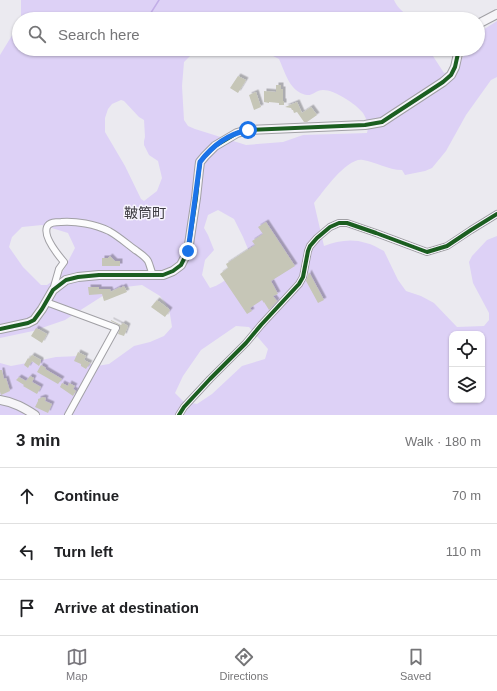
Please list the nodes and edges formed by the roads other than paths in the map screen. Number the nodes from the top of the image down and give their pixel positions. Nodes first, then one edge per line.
1 (497, 14) edge
2 (485, 20) edge
3 (458, 56) edge
4 (497, 214) edge
5 (153, 276) junction
6 (53, 290) junction
7 (46, 302) junction
8 (0, 329) edge
9 (0, 400) edge
10 (35, 415) edge
11 (68, 415) edge
12 (178, 415) edge

1 - 2 street
3 - 5 street
4 - 12 street
5 - 6 street
5 - 6 street
6 - 7 street
7 - 8 street
7 - 11 street
9 - 10 street

